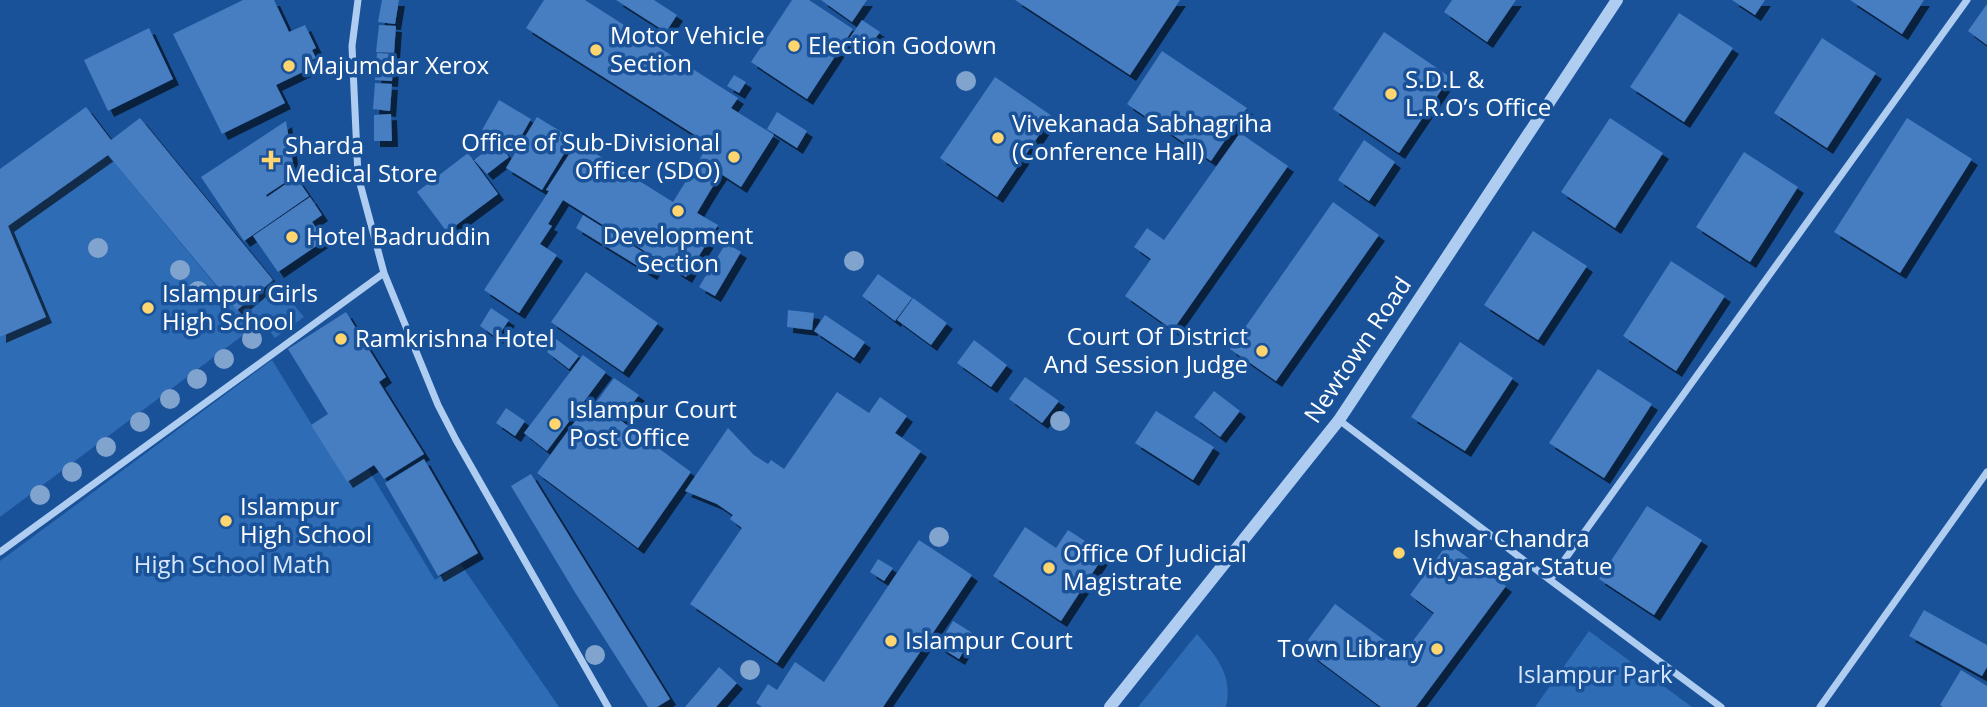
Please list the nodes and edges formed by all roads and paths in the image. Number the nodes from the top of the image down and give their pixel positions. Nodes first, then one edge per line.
1 (358, 0) edge
2 (1617, 0) edge
3 (1967, 0) edge
4 (384, 273) junction
5 (1339, 420) junction
6 (1987, 472) edge
7 (0, 552) edge
8 (1550, 580) junction
9 (608, 707) edge
10 (1110, 707) edge
11 (1721, 707) edge
12 (1820, 707) edge

1 - 4 street
2 - 5 street, Newtown Road
3 - 8 street
4 - 7 street
4 - 9 street
5 - 8 street
5 - 10 street, Newtown Road
6 - 12 street
8 - 11 street

